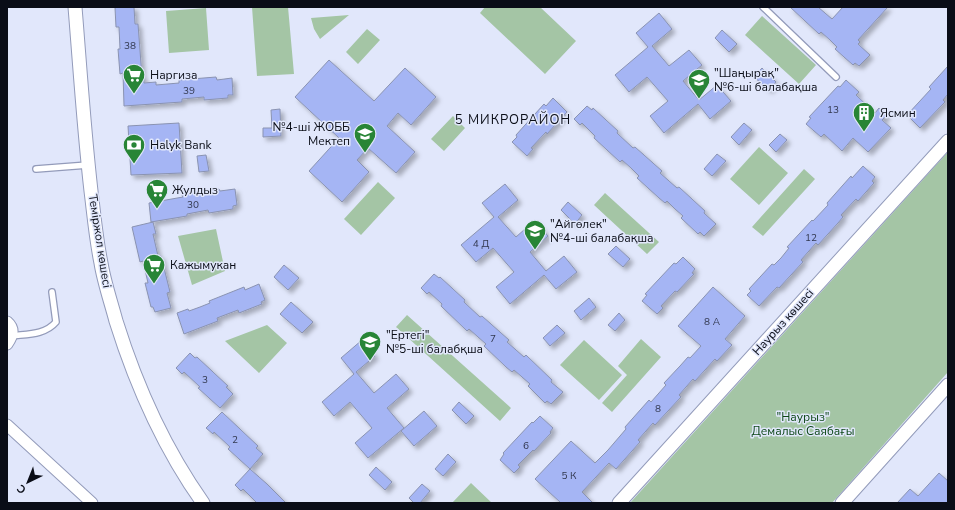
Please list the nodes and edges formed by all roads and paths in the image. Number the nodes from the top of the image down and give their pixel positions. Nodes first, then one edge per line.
1 (75, 7) edge
2 (763, 7) edge
3 (836, 77) dead end
4 (948, 141) edge
5 (88, 165) junction
6 (36, 169) dead end
7 (52, 292) dead end
8 (7, 322) edge
9 (9, 340) edge
10 (948, 386) edge
11 (7, 425) edge
12 (92, 503) edge
13 (203, 503) edge
14 (619, 503) edge
15 (842, 503) edge

1 - 5 street, Теміржол көшесі
2 - 3 lane
4 - 14 street, Наурыз көшесі
5 - 6 lane
5 - 13 street, Теміржол көшесі
7 - 9 lane
8 - 9 street
10 - 15 street
11 - 12 street

